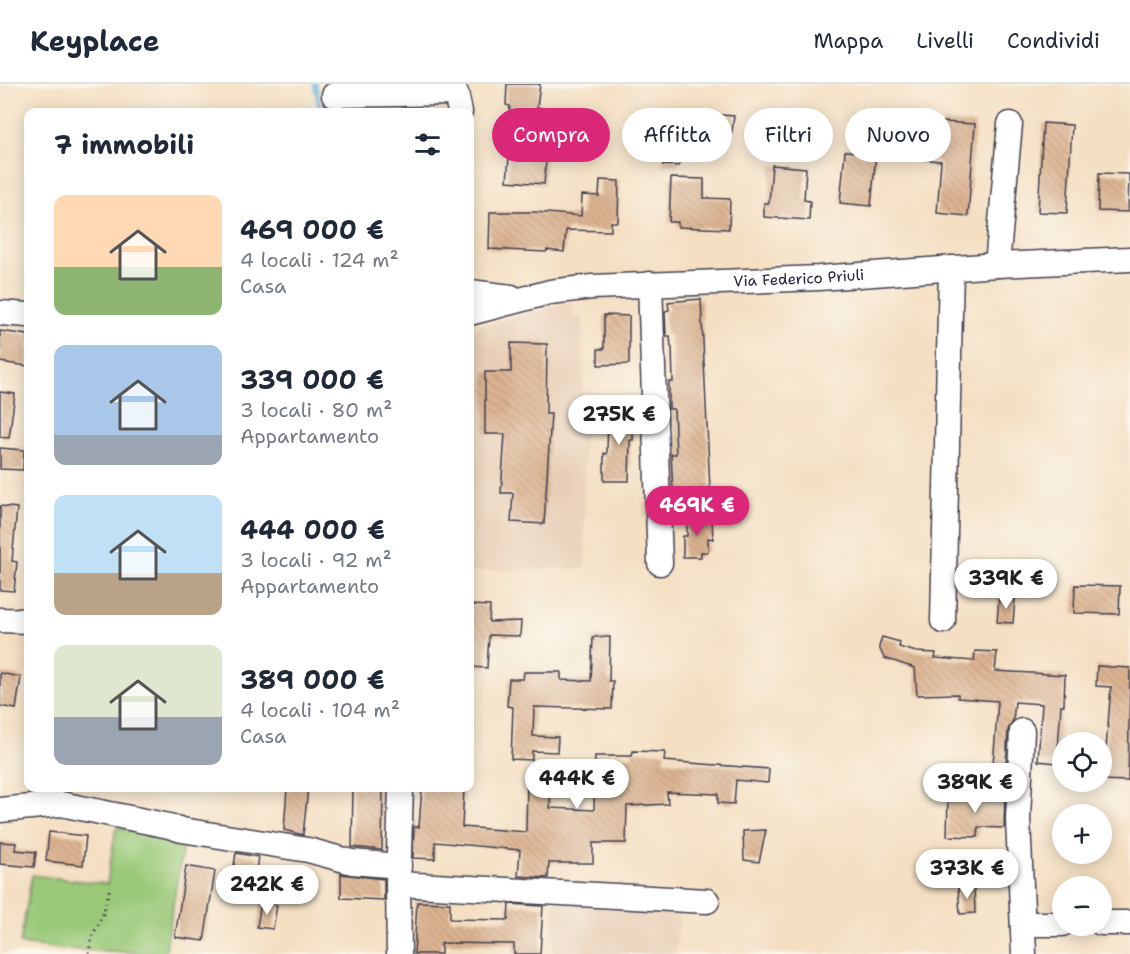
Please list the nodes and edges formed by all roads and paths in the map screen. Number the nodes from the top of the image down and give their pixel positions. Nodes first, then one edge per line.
1 (334, 97) edge
2 (459, 108) edge
3 (1010, 124) dead end
4 (1130, 260) edge
5 (997, 265) junction
6 (951, 268) junction
7 (650, 284) junction
8 (474, 293) edge
9 (534, 297) junction
10 (474, 312) edge
11 (0, 313) edge
12 (24, 315) edge
13 (660, 563) dead end
14 (0, 620) edge
15 (24, 621) edge
16 (943, 621) dead end
17 (1022, 731) dead end
18 (78, 792) edge
19 (401, 792) edge
20 (61, 804) junction
21 (0, 810) edge
22 (398, 875) junction
23 (110, 887) dead end
24 (706, 901) dead end
25 (1130, 922) edge
26 (1112, 923) edge
27 (1023, 924) junction
28 (1052, 924) edge
29 (89, 954) edge
30 (399, 954) edge
31 (1024, 954) edge

1 - 2 street
3 - 5 street
4 - 5 street, Via Federico Priuli
5 - 6 street, Via Federico Priuli
6 - 7 street, Via Federico Priuli
6 - 16 street
7 - 9 street, Via Federico Priuli
7 - 13 street
8 - 9 street
9 - 10 street, Via Federico Priuli
11 - 12 street
14 - 15 street
17 - 27 street
18 - 20 street
19 - 22 street
20 - 21 street
20 - 22 street
22 - 24 street
22 - 30 street
23 - 29 path
25 - 26 street
27 - 28 street
27 - 31 street

